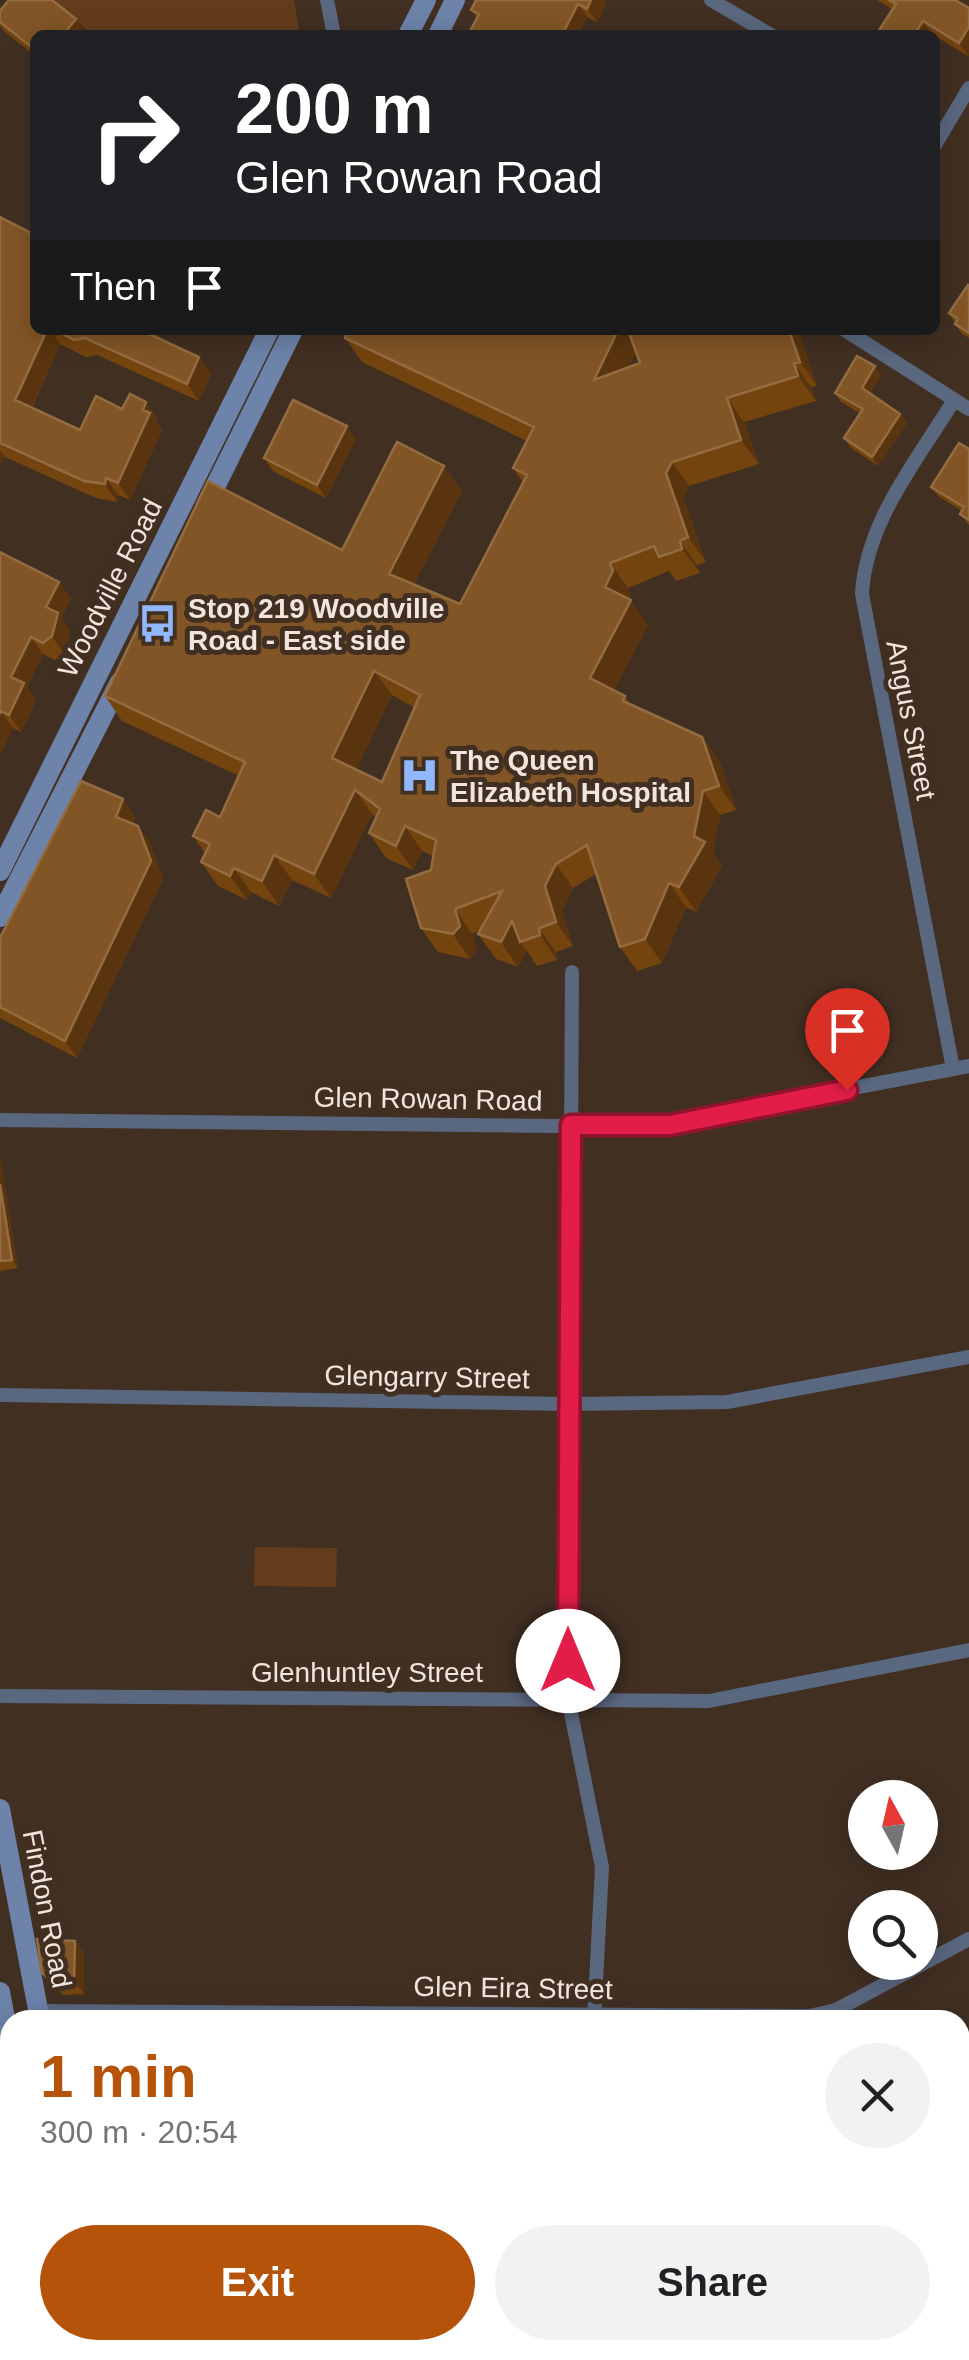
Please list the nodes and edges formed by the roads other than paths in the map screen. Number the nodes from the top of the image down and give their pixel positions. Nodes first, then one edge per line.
1 (327, 0) edge
2 (426, 0) edge
3 (455, 0) edge
4 (711, 0) edge
5 (333, 30) edge
6 (411, 30) edge
7 (440, 30) edge
8 (762, 30) edge
9 (969, 88) edge
10 (940, 133) edge
11 (266, 335) edge
12 (291, 335) edge
13 (853, 335) edge
14 (954, 400) junction
15 (969, 409) edge
16 (193, 532) edge
17 (125, 670) edge
18 (0, 871) edge
19 (0, 918) edge
20 (572, 972) dead end
21 (969, 1066) edge
22 (953, 1069) junction
23 (0, 1120) edge
24 (571, 1125) junction
25 (969, 1357) edge
26 (0, 1395) edge
27 (568, 1404) junction
28 (969, 1650) edge
29 (0, 1696) edge
30 (568, 1698) junction
31 (0, 1810) edge
32 (969, 1940) edge
33 (36, 2010) edge
34 (594, 2010) edge
35 (836, 2010) edge

1 - 5 street
2 - 6 main road
3 - 7 main road
4 - 8 street
9 - 10 street
11 - 18 main road, Woodville Road
12 - 16 main road, Woodville Road
13 - 14 street
14 - 15 street
14 - 22 street, Angus Street
17 - 19 main road, Woodville Road
20 - 24 street
21 - 22 street, Glen Rowan Road
22 - 24 street, Glen Rowan Road
23 - 24 street, Glen Rowan Road
24 - 27 street
25 - 27 street, Glengarry Street
26 - 27 street, Glengarry Street
27 - 30 street
28 - 30 street, Glenhuntley Street
29 - 30 street, Glenhuntley Street
30 - 34 street
31 - 33 main road, Findon Road
32 - 35 street, Glen Eira Street

